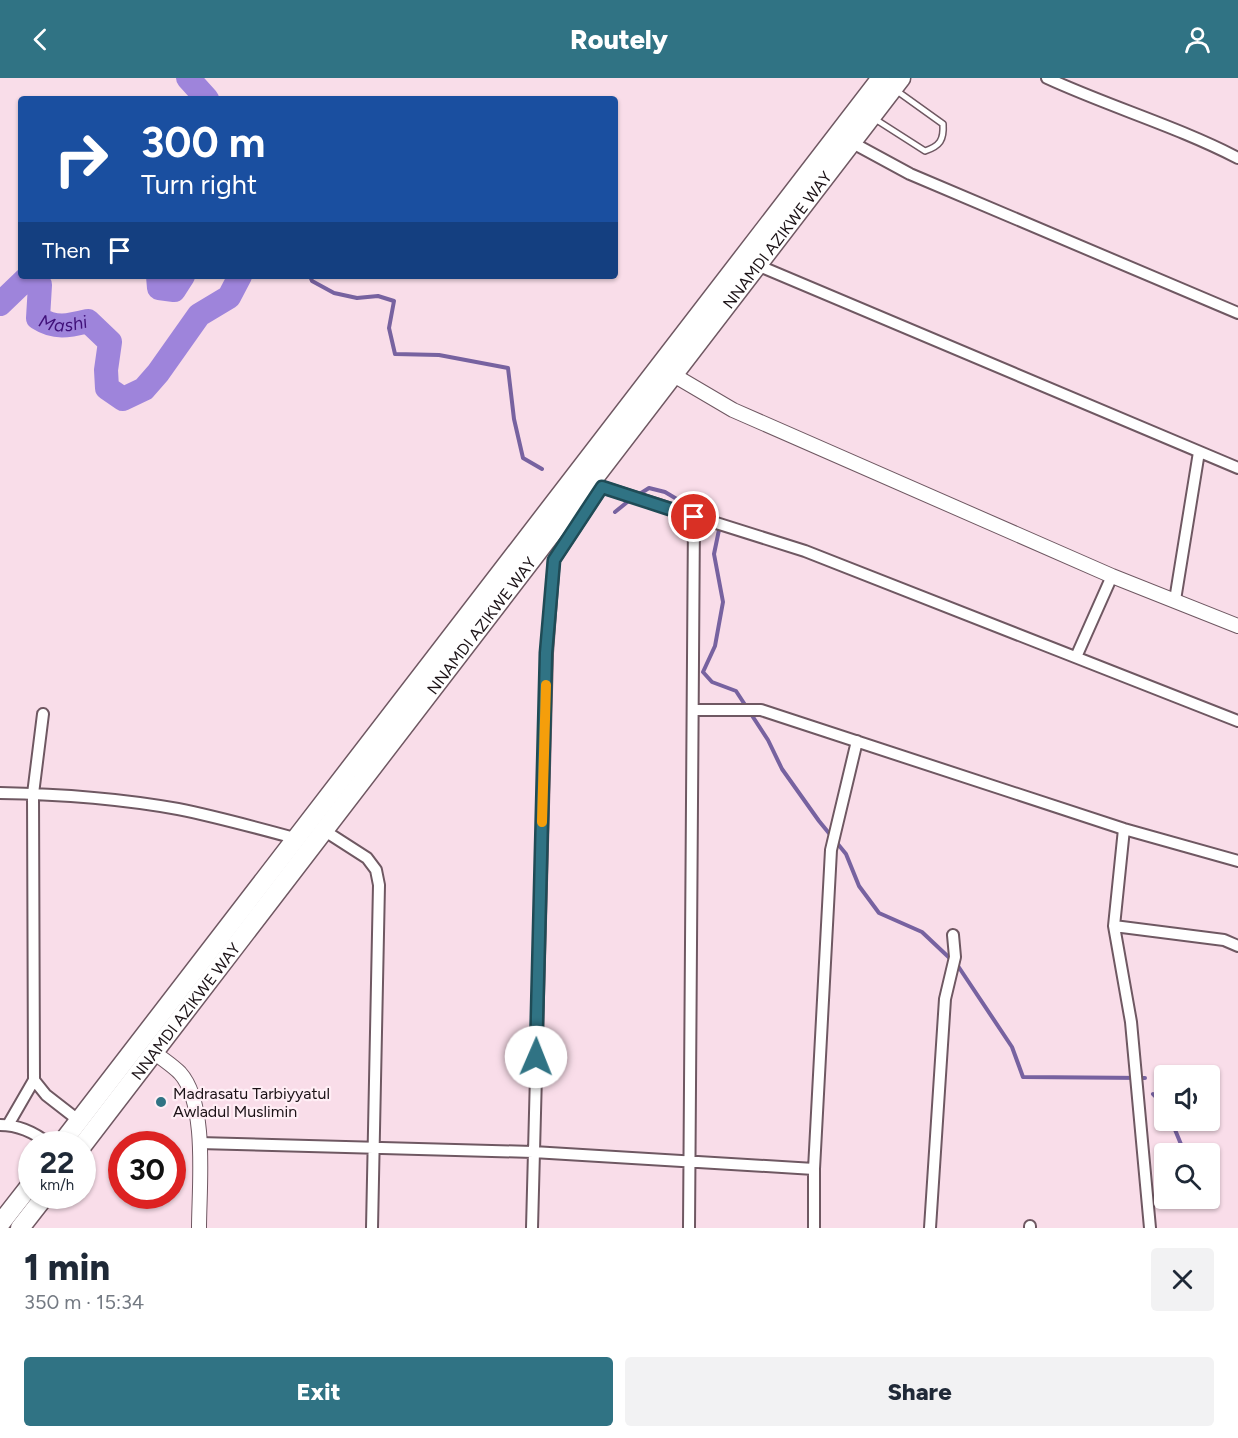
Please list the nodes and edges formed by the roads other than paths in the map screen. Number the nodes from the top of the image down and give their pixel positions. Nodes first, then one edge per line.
1 (1047, 78) edge
2 (892, 81) edge
3 (871, 116) junction
4 (851, 142) junction
5 (1238, 158) edge
6 (757, 265) junction
7 (1238, 313) edge
8 (665, 370) junction
9 (1199, 452) junction
10 (1238, 468) edge
11 (694, 517) junction
12 (1112, 576) junction
13 (1175, 600) junction
14 (1238, 626) edge
15 (1076, 657) junction
16 (693, 710) junction
17 (43, 714) dead end
18 (1238, 721) edge
19 (857, 741) junction
20 (0, 793) edge
21 (33, 794) junction
22 (1124, 829) junction
23 (325, 831) junction
24 (298, 839) junction
25 (1238, 861) edge
26 (1114, 926) junction
27 (953, 935) dead end
28 (1238, 946) edge
29 (154, 1052) junction
30 (34, 1080) junction
31 (4, 1125) edge
32 (87, 1126) junction
33 (28, 1131) edge
34 (80, 1131) edge
35 (86, 1131) edge
36 (199, 1143) junction
37 (372, 1148) junction
38 (533, 1152) junction
39 (690, 1163) junction
40 (814, 1169) junction
41 (18, 1201) edge
42 (35, 1209) edge
43 (0, 1224) edge
44 (20, 1228) edge
45 (199, 1228) edge
46 (372, 1228) edge
47 (532, 1228) edge
48 (689, 1228) edge
49 (814, 1228) edge
50 (930, 1228) edge
51 (1150, 1228) edge

1 - 5 street
2 - 3 highway, NNAMDI AZIKWE WAY
2 - 3 lane
2 - 8 highway, NNAMDI AZIKWE WAY
3 - 4 highway, NNAMDI AZIKWE WAY
4 - 6 highway, NNAMDI AZIKWE WAY
4 - 7 street
6 - 8 highway, NNAMDI AZIKWE WAY
6 - 9 street
8 - 12 street
8 - 23 highway, NNAMDI AZIKWE WAY
8 - 24 highway, NNAMDI AZIKWE WAY
9 - 10 street
9 - 13 street
11 - 15 street
11 - 16 street
11 - 38 street
12 - 13 street
12 - 15 street
13 - 14 street
15 - 18 street
16 - 19 street
16 - 39 street
17 - 21 street
19 - 22 street
19 - 40 street
20 - 21 street
21 - 24 street
21 - 30 street
22 - 25 street
22 - 26 street
23 - 29 highway, NNAMDI AZIKWE WAY
23 - 37 street
24 - 32 highway, NNAMDI AZIKWE WAY
26 - 28 street
26 - 51 street
27 - 50 street
29 - 32 highway, NNAMDI AZIKWE WAY
29 - 36 street
30 - 31 street
30 - 32 street
31 - 33 street
32 - 34 highway, NNAMDI AZIKWE WAY
32 - 35 highway, NNAMDI AZIKWE WAY
36 - 37 street
36 - 45 street
37 - 38 street
37 - 46 street
38 - 39 street
38 - 47 street
39 - 40 street
39 - 48 street
40 - 49 street
41 - 43 highway
42 - 44 highway

